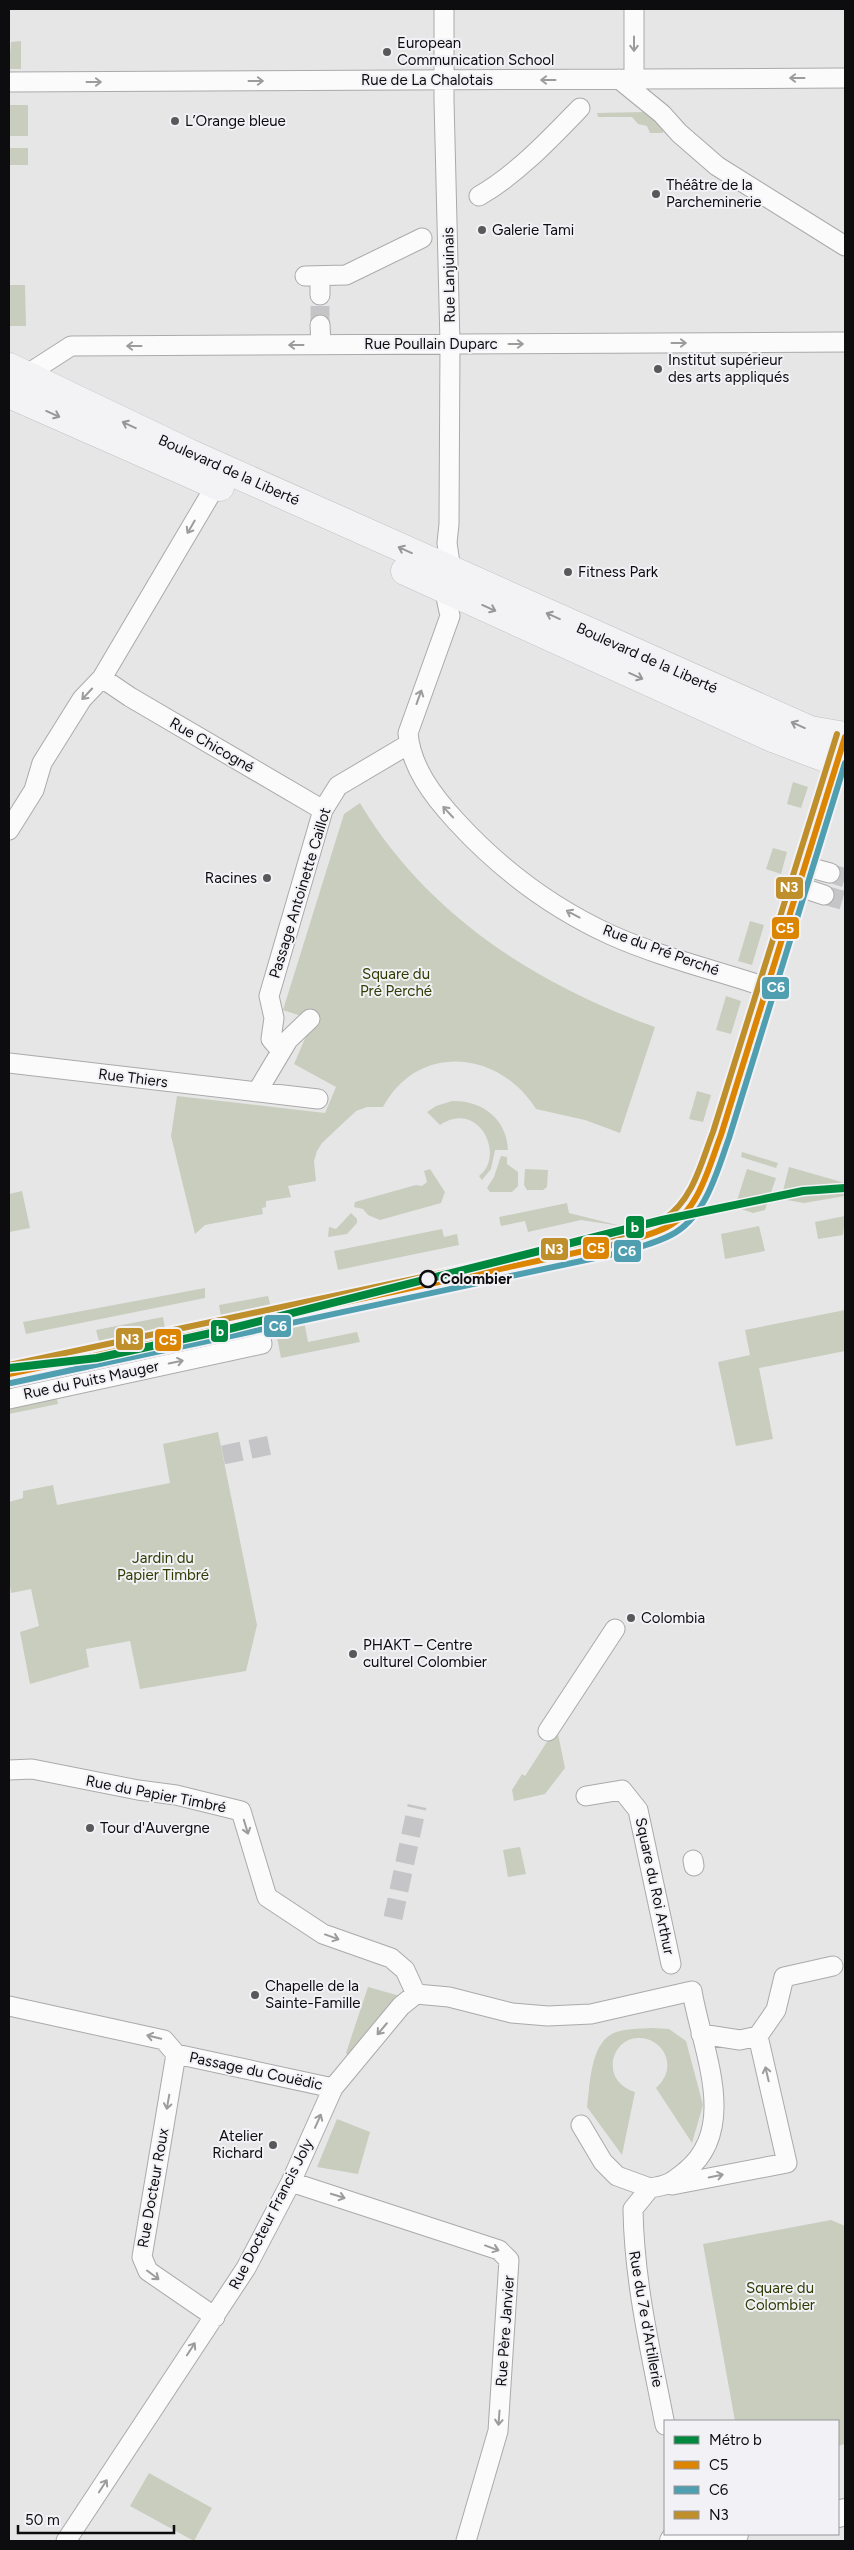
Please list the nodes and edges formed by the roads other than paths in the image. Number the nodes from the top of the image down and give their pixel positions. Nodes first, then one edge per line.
1 (444, 9) edge
2 (634, 9) edge
3 (845, 78) edge
4 (627, 79) junction
5 (444, 80) junction
6 (9, 82) edge
7 (580, 108) dead end
8 (479, 196) dead end
9 (422, 238) dead end
10 (845, 246) edge
11 (320, 295) tunnel mouth
12 (320, 325) tunnel mouth
13 (845, 342) edge
14 (450, 344) junction
15 (321, 345) junction
16 (14, 379) edge
17 (216, 485) junction
18 (448, 579) junction
19 (102, 678) junction
20 (845, 736) edge
21 (409, 744) junction
22 (840, 762) edge
23 (323, 810) junction
24 (9, 830) edge
25 (804, 866) junction
26 (830, 873) tunnel mouth
27 (797, 886) junction
28 (824, 895) tunnel mouth
29 (766, 987) junction
30 (310, 1019) dead end
31 (281, 1051) junction
32 (9, 1063) edge
33 (257, 1092) junction
34 (318, 1100) dead end
35 (257, 1319) junction
36 (9, 1374) edge
37 (9, 1398) edge
38 (615, 1629) dead end
39 (548, 1731) dead end
40 (9, 1770) edge
41 (586, 1796) dead end
42 (671, 1964) dead end
43 (833, 1966) dead end
44 (416, 1994) junction
45 (9, 2006) edge
46 (701, 2034) junction
47 (758, 2036) junction
48 (176, 2054) junction
49 (333, 2088) junction
50 (581, 2125) dead end
51 (291, 2182) junction
52 (668, 2185) junction
53 (650, 2188) junction
54 (215, 2316) junction
55 (664, 2420) edge
56 (722, 2535) edge
57 (682, 2538) edge
58 (66, 2541) edge
59 (466, 2541) edge

1 - 5 street, Rue Lanjuinais
2 -> 4 street
3 -> 4 street, Rue de La Chalotais
4 -> 5 street, Rue de La Chalotais
4 - 10 street
6 -> 5 street, Rue de La Chalotais
5 - 14 street, Rue Lanjuinais
7 - 8 street
9 - 11 street
12 - 15 street
14 -> 13 street, Rue Poullain Duparc
14 - 15 street, Rue Poullain Duparc
14 - 18 street, Rue Lanjuinais
15 -> 16 street, Rue Poullain Duparc
16 -> 17 main road, Boulevard de la Liberté
18 -> 16 main road, Boulevard de la Liberté
17 - 18 main road, Boulevard de la Liberté
17 -> 19 street
20 -> 18 main road, Boulevard de la Liberté
21 -> 18 street
18 -> 22 main road, Boulevard de la Liberté
19 - 23 street, Rue Chicogné
19 -> 24 street
20 - 22 street, Boulevard de la Liberté
21 - 23 street, Passage Antoinette Caillot
29 -> 21 street, Rue du Pré Perché
22 - 25 street
23 - 31 street, Passage Antoinette Caillot
25 - 26 street
25 - 27 street
27 - 28 street
27 - 29 street
29 - 35 street, Rue du Puits Mauger
30 - 31 street
31 - 33 street
32 - 33 street, Rue Thiers
33 - 34 street, Rue Thiers
35 - 36 street, Rue du Puits Mauger
37 -> 35 street, Rue du Puits Mauger
38 - 39 street
40 -> 44 street, Rue du Papier Timbré
41 - 42 street, Square du Roi Arthur
43 - 47 street
44 - 46 street
44 -> 49 street, Rue Docteur Francis Joly
48 -> 45 street, Passage du Couëdic
46 - 47 street
46 - 52 street
52 -> 47 street
48 - 49 street, Passage du Couëdic
48 -> 54 street, Rue Docteur Roux
51 -> 49 street, Rue Docteur Francis Joly
50 - 53 street
51 - 54 street, Rue Docteur Francis Joly
51 -> 59 street, Rue Père Janvier
52 - 53 street
53 - 55 street, Rue du 7e d'Artillerie
58 -> 54 street, Rue Docteur Francis Joly
56 - 57 main road

